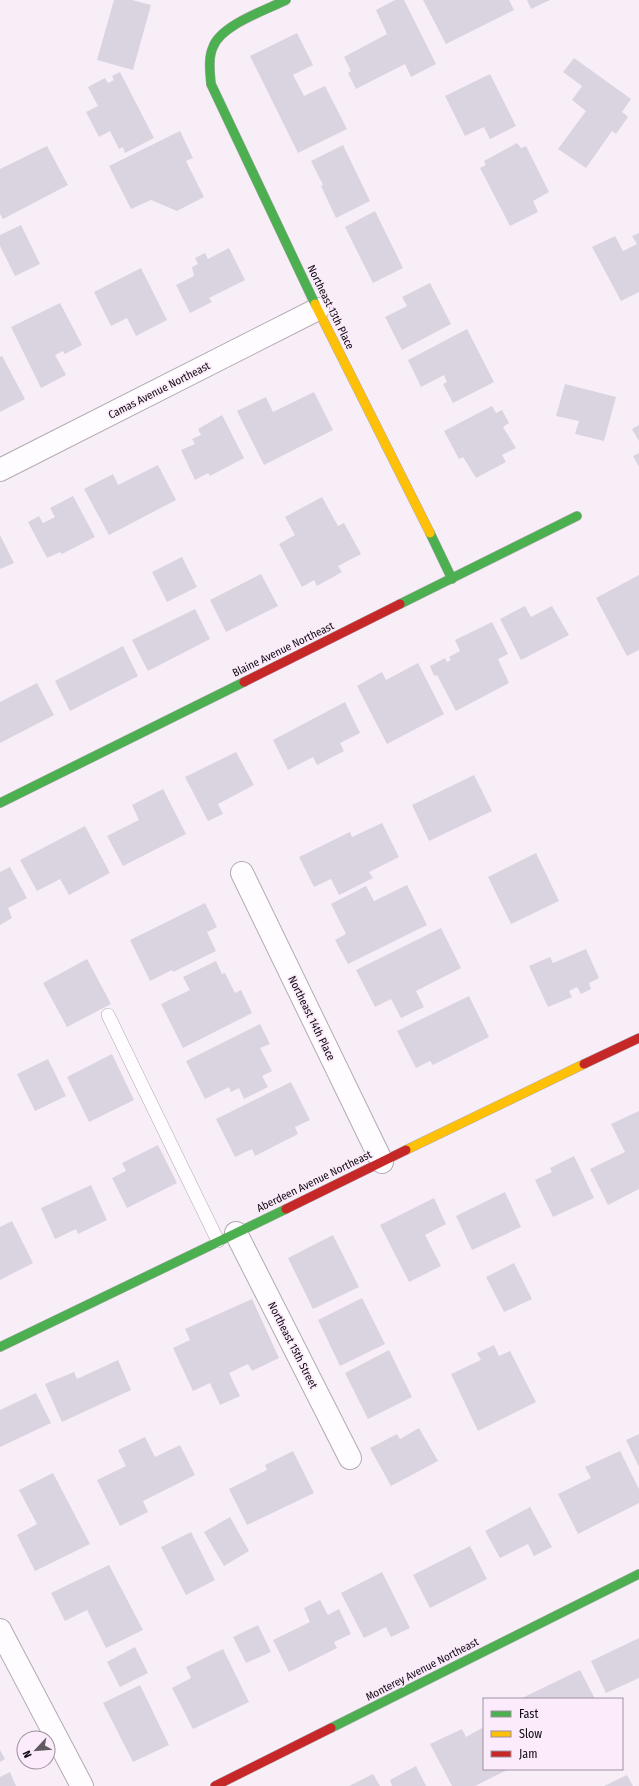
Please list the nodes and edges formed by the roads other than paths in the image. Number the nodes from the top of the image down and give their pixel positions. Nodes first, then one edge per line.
1 (286, 0) edge
2 (318, 309) junction
3 (0, 470) edge
4 (577, 516) dead end
5 (452, 579) junction
6 (0, 803) edge
7 (242, 873) dead end
8 (108, 1015) dead end
9 (639, 1038) edge
10 (382, 1162) junction
11 (227, 1237) junction
12 (0, 1347) edge
13 (350, 1458) dead end
14 (639, 1574) edge
15 (0, 1630) edge
16 (82, 1786) edge
17 (215, 1786) edge

1 - 2 street, Northeast 13th Place
2 - 3 street, Camas Avenue Northeast
2 - 5 street, Northeast 13th Place
4 - 5 street, Blaine Avenue Northeast
5 - 6 street, Blaine Avenue Northeast
7 - 10 street, Northeast 14th Place
8 - 11 lane
9 - 10 street, Aberdeen Avenue Northeast
10 - 11 street, Aberdeen Avenue Northeast
11 - 12 street, Aberdeen Avenue Northeast
11 - 13 street, Northeast 15th Street
14 - 17 street, Monterey Avenue Northeast
15 - 16 street

